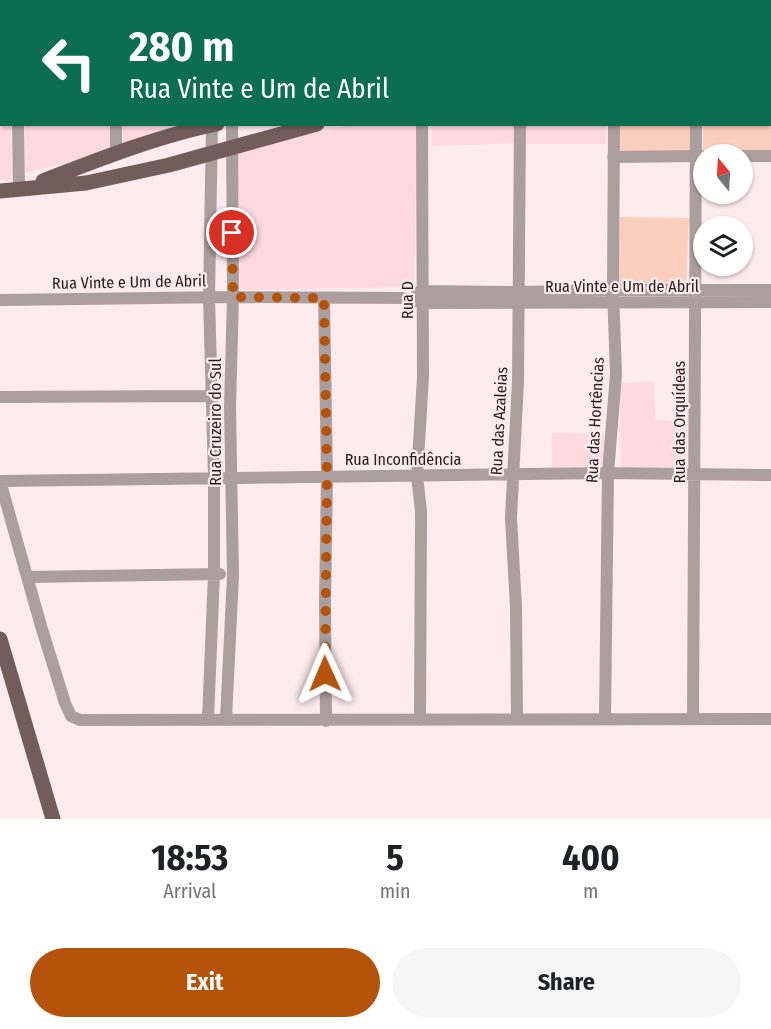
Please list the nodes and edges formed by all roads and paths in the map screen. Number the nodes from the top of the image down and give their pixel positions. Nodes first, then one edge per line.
1 (18, 126) edge
2 (116, 126) edge
3 (208, 126) edge
4 (214, 126) edge
5 (232, 126) edge
6 (309, 126) edge
7 (422, 126) edge
8 (520, 126) edge
9 (614, 126) edge
10 (696, 126) edge
11 (698, 144) edge
12 (231, 147) junction
13 (210, 154) junction
14 (116, 155) junction
15 (693, 156) edge
16 (753, 156) edge
17 (771, 156) edge
18 (613, 157) junction
19 (24, 188) junction
20 (0, 191) edge
21 (699, 204) edge
22 (613, 290) junction
23 (771, 290) edge
24 (233, 297) junction
25 (423, 297) junction
26 (696, 297) junction
27 (209, 298) junction
28 (324, 298) junction
29 (520, 298) junction
30 (0, 300) edge
31 (771, 302) edge
32 (614, 303) junction
33 (212, 396) junction
34 (0, 397) edge
35 (608, 473) junction
36 (695, 473) junction
37 (513, 474) junction
38 (771, 475) edge
39 (327, 476) junction
40 (417, 476) junction
41 (214, 477) junction
42 (232, 478) junction
43 (0, 481) edge
44 (214, 574) junction
45 (233, 575) junction
46 (27, 577) junction
47 (0, 639) edge
48 (517, 718) junction
49 (605, 718) junction
50 (208, 719) junction
51 (226, 719) junction
52 (693, 719) junction
53 (771, 719) edge
54 (420, 720) junction
55 (326, 721) junction
56 (53, 819) edge

1 - 19 street
2 - 14 street
3 - 14 main road
4 - 13 street, Rua Cruzeiro do Sul
5 - 12 street, Rua Cruzeiro do Sul
6 - 12 main road
7 - 25 street, Rua D
8 - 29 street, Rua das Azaleias
9 - 18 street, Rua das Hortências
10 - 11 street, Rua das Orquídeas
12 - 13 main road
12 - 24 street, Rua Cruzeiro do Sul
13 - 19 main road
13 - 27 street, Rua Cruzeiro do Sul
14 - 19 main road
15 - 18 street
16 - 17 street
18 - 22 street, Rua das Hortências
19 - 20 main road
21 - 26 street, Rua das Orquídeas
22 - 26 street, Rua Vinte e Um de Abril
22 - 29 street, Rua Vinte e Um de Abril
22 - 32 street, Rua das Hortências
23 - 26 street, Rua Vinte e Um de Abril
24 - 27 street, Rua Vinte e Um de Abril
24 - 28 street, Rua Vinte e Um de Abril
24 - 42 street, Rua Cruzeiro do Sul
25 - 28 street, Rua Vinte e Um de Abril
25 - 29 street, Rua Vinte e Um de Abril
25 - 40 street, Rua D
26 - 31 street, Rua Vinte e Um de Abril
26 - 32 street, Rua Vinte e Um de Abril
26 - 36 street, Rua das Orquídeas
27 - 30 street, Rua Vinte e Um de Abril
27 - 33 street, Rua Cruzeiro do Sul
28 - 39 street
29 - 32 street, Rua Vinte e Um de Abril
29 - 37 street, Rua das Azaleias
32 - 35 street, Rua das Hortências
33 - 34 street
33 - 41 street, Rua Cruzeiro do Sul
35 - 36 street, Rua Inconfidência
35 - 37 street, Rua Inconfidência
35 - 49 street, Rua das Hortências
36 - 38 street, Rua Inconfidência
36 - 52 street, Rua das Orquídeas
37 - 40 street, Rua Inconfidência
37 - 48 street, Rua das Azaleias
39 - 40 street, Rua Inconfidência
39 - 42 street, Rua Inconfidência
39 - 55 street
40 - 54 street, Rua D
41 - 42 street, Rua Inconfidência
41 - 43 street, Rua Inconfidência
41 - 44 street, Rua Cruzeiro do Sul
42 - 45 street, Rua Cruzeiro do Sul
43 - 46 street
44 - 45 street
44 - 46 street
44 - 50 street, Rua Cruzeiro do Sul
45 - 51 street, Rua Cruzeiro do Sul
46 - 50 street
47 - 56 main road
48 - 49 street
48 - 54 street
49 - 52 street
50 - 51 street
51 - 55 street
52 - 53 street
54 - 55 street

